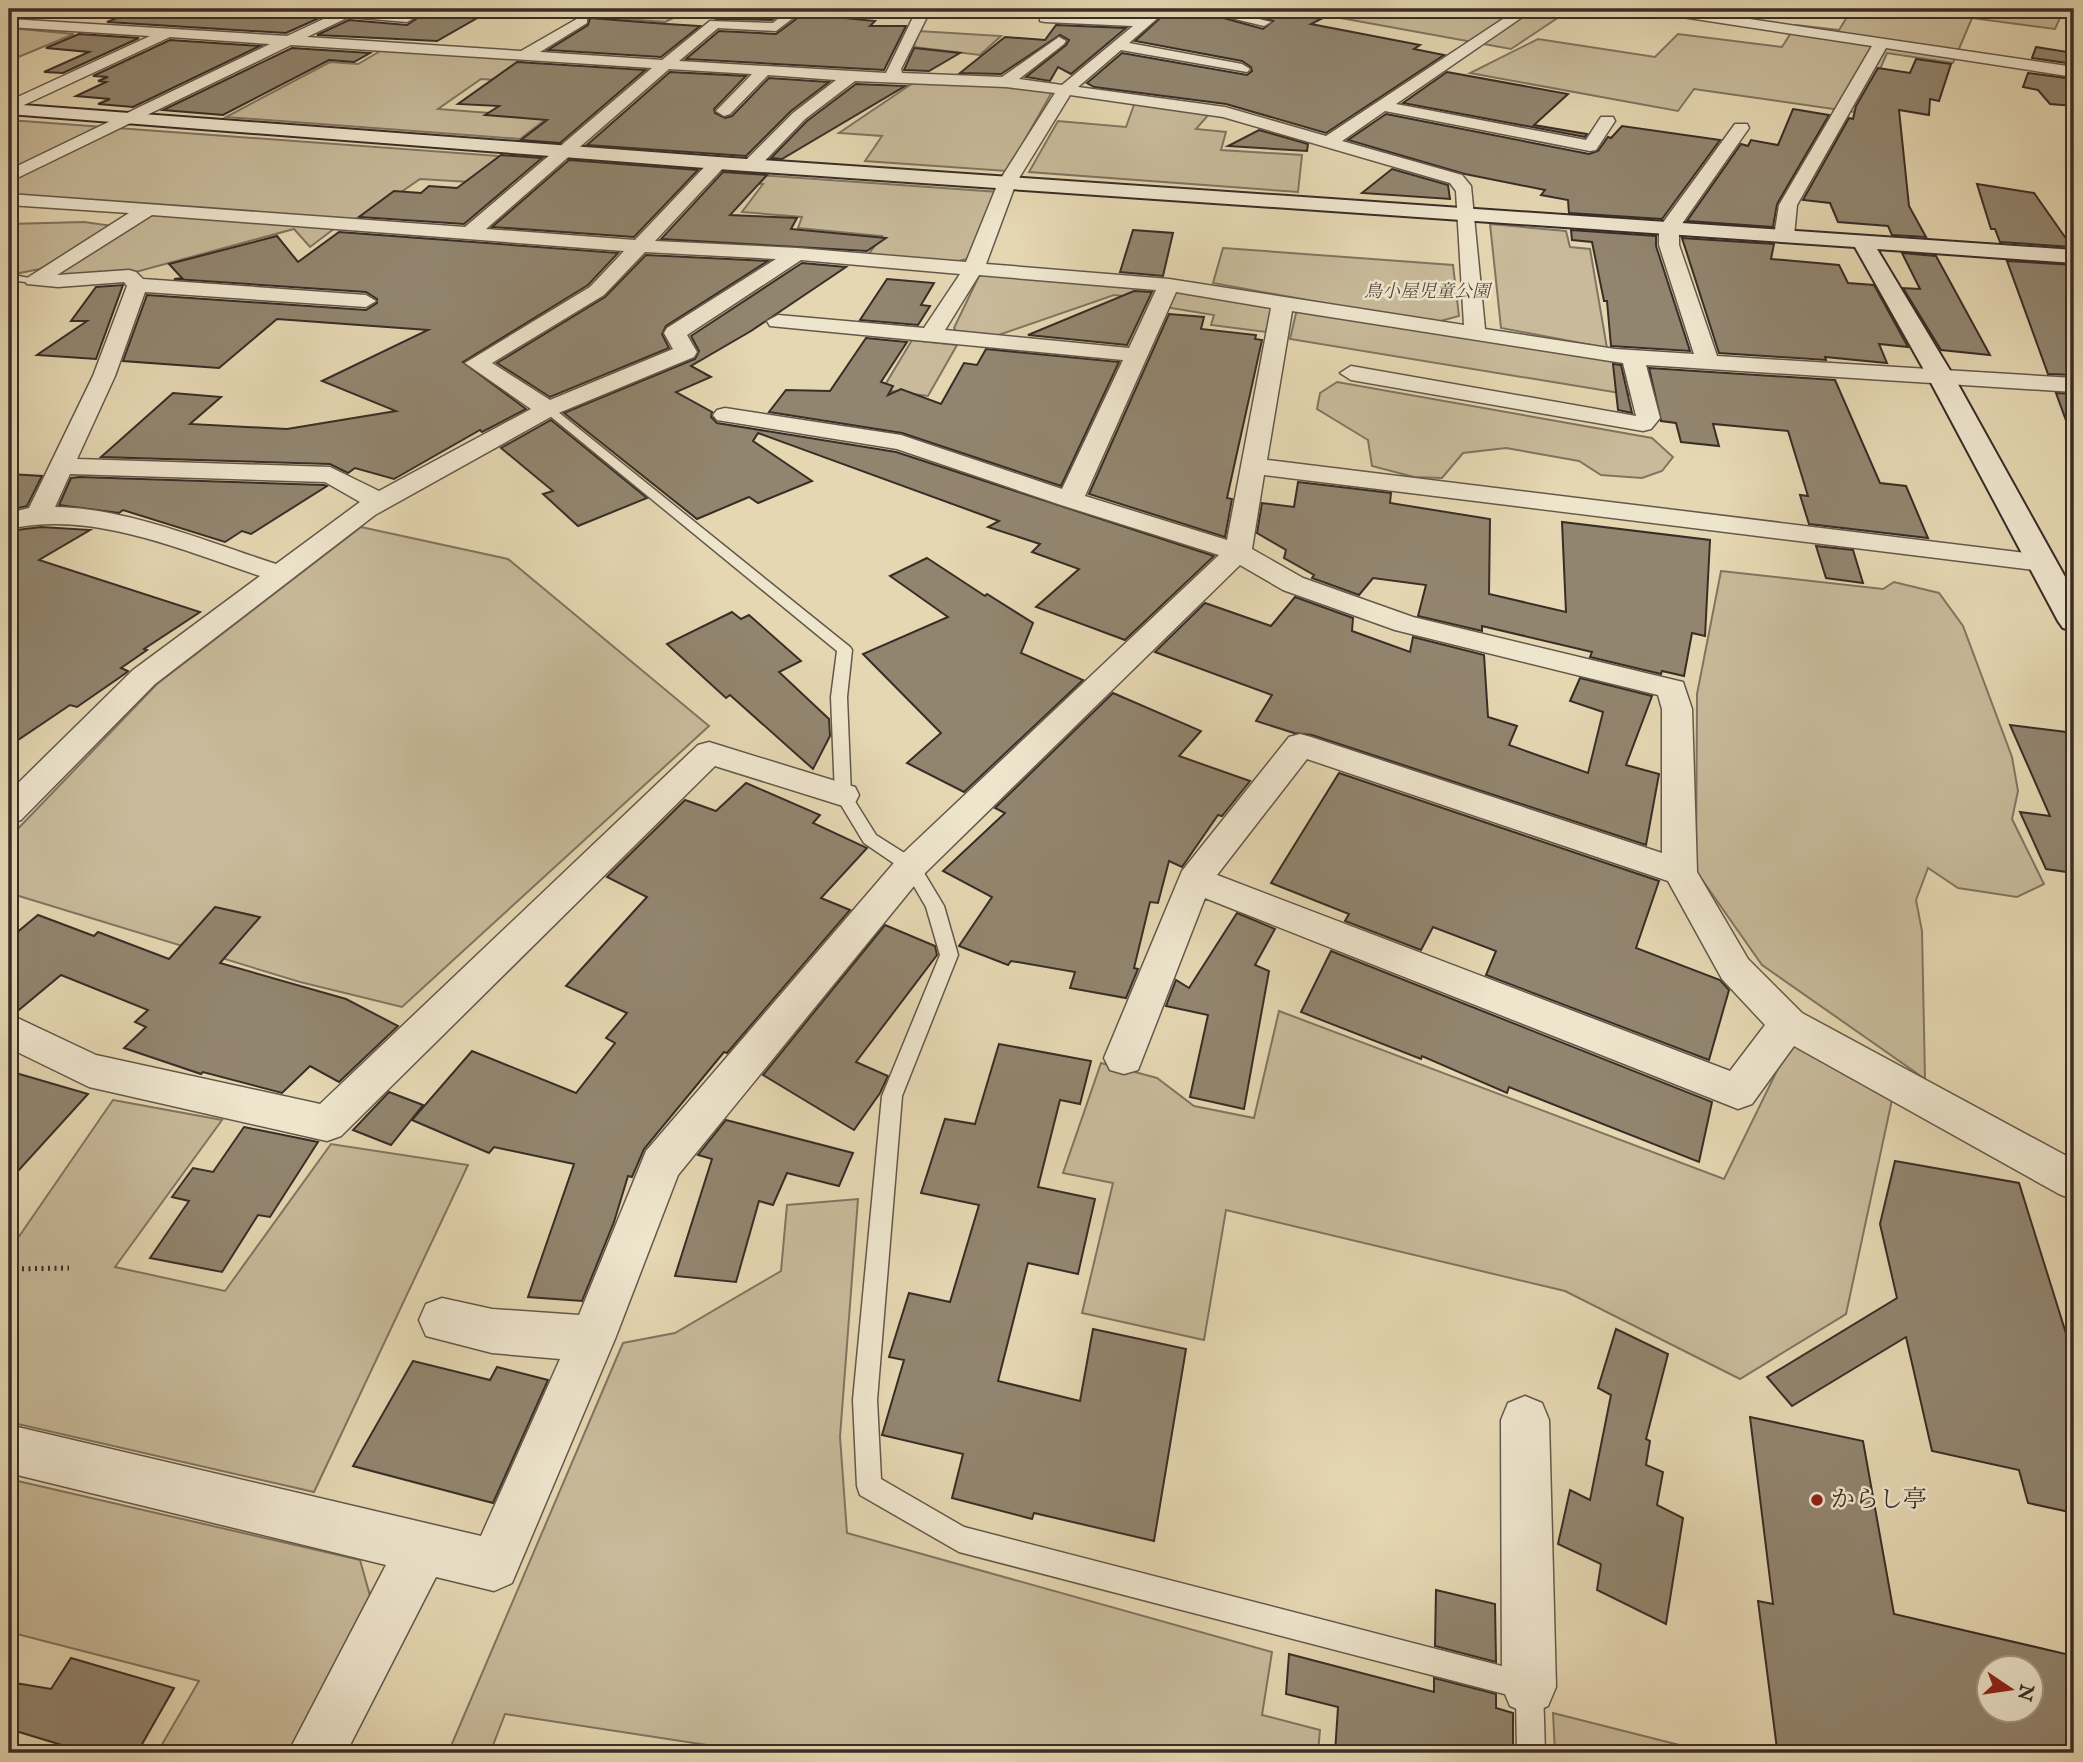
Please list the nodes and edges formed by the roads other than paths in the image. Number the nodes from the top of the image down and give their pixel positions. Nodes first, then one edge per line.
1 (798, 9) edge
2 (923, 9) edge
3 (1161, 9) edge
4 (1201, 9) edge
5 (1527, 9) edge
6 (1656, 9) edge
7 (351, 11) edge
8 (106, 13) dead end
9 (1117, 14) edge
10 (407, 18) dead end
11 (1045, 18) dead end
12 (582, 20) dead end
13 (1145, 22) junction
14 (1264, 22) dead end
15 (9, 23) edge
16 (776, 27) junction
17 (72, 28) junction
18 (167, 33) junction
19 (288, 41) junction
20 (1059, 41) dead end
21 (1881, 43) junction
22 (1116, 45) junction
23 (524, 55) junction
24 (664, 64) junction
25 (731, 68) junction
26 (1242, 69) dead end
27 (765, 71) junction
28 (2074, 72) edge
29 (851, 76) junction
30 (895, 77) junction
31 (1006, 82) junction
32 (1065, 90) junction
33 (1382, 106) junction
34 (9, 108) edge
35 (724, 111) dead end
36 (127, 117) junction
37 (1607, 121) dead end
38 (1741, 128) dead end
39 (1330, 141) junction
40 (563, 151) junction
41 (719, 163) junction
42 (750, 166) junction
43 (9, 177) edge
44 (1007, 183) junction
45 (9, 199) edge
46 (146, 211) junction
47 (1466, 213) junction
48 (1669, 228) junction
49 (470, 233) junction
50 (1784, 236) junction
51 (1862, 241) junction
52 (641, 246) junction
53 (797, 254) junction
54 (2074, 256) edge
55 (974, 268) junction
56 (9, 277) edge
57 (34, 280) junction
58 (137, 285) junction
59 (1169, 285) junction
60 (366, 301) dead end
61 (1283, 302) junction
62 (778, 321) dead end
63 (1475, 333) junction
64 (931, 335) junction
65 (1136, 355) junction
66 (1633, 357) junction
67 (1708, 362) junction
68 (1351, 373) dead end
69 (1941, 377) junction
70 (2074, 385) edge
71 (548, 409) junction
72 (725, 415) dead end
73 (64, 466) junction
74 (1253, 466) junction
75 (1070, 500) junction
76 (379, 502) junction
77 (39, 513) junction
78 (9, 521) edge
79 (1238, 552) junction
80 (2042, 563) junction
81 (281, 574) junction
82 (2072, 613) edge
83 (843, 795) junction
84 (9, 812) edge
85 (911, 866) junction
86 (1680, 872) junction
87 (1194, 880) junction
88 (1788, 1024) junction
89 (9, 1030) edge
90 (1124, 1058) dead end
91 (2074, 1181) edge
92 (442, 1320) dead end
93 (592, 1339) junction
94 (1525, 1420) dead end
95 (9, 1449) edge
96 (423, 1548) junction
97 (1529, 1687) junction
98 (322, 1747) edge
99 (1531, 1753) edge

1 - 16 street
2 - 30 street
3 - 13 street
4 - 14 street
5 - 33 street
6 - 21 street
7 - 10 street
7 - 19 street
8 - 17 street
9 - 11 street
9 - 13 street
12 - 23 street
13 - 22 street
15 - 17 street
16 - 24 street
16 - 25 street
17 - 18 street
18 - 19 street
18 - 34 street
19 - 23 street
19 - 36 street
20 - 31 street
21 - 28 street
21 - 50 street
22 - 26 street
22 - 32 street
23 - 24 street
24 - 25 street
24 - 40 street
25 - 27 street
27 - 29 street
27 - 35 street
29 - 30 street
29 - 42 street
30 - 31 street
31 - 32 street
32 - 39 street
32 - 44 street
33 - 37 street
33 - 39 street
34 - 36 street
36 - 40 street
36 - 43 street
38 - 48 street
39 - 47 street
40 - 41 street
40 - 49 street
41 - 42 street
41 - 52 street
42 - 44 street
44 - 47 street
44 - 55 street
45 - 46 street
46 - 49 street
46 - 57 street
47 - 48 street
47 - 63 street
48 - 50 street
48 - 67 street
49 - 52 street
50 - 51 street
51 - 54 street
51 - 69 street
52 - 53 street
52 - 71 street
53 - 55 street
53 - 71 street
55 - 59 street
55 - 64 street
56 - 57 lane
57 - 58 street
58 - 60 street
58 - 73 street
59 - 61 street
59 - 65 street
61 - 63 street
61 - 74 street
62 - 64 street
63 - 66 street
64 - 65 street
65 - 75 street
66 - 67 street
66 - 68 street
67 - 69 street
69 - 70 street
69 - 80 street
71 - 76 street
71 - 83 lane
72 - 75 street
73 - 76 street
73 - 77 street
74 - 79 street
74 - 80 street
75 - 79 street
76 - 81 street
77 - 78 street
77 - 81 street
79 - 85 street
79 - 86 street
80 - 82 street
81 - 84 street
83 - 85 lane
83 - 89 street
85 - 93 street
85 - 97 lane
86 - 87 street
86 - 88 street
87 - 88 street
87 - 90 street
88 - 91 street
92 - 93 street
93 - 96 street
94 - 97 street
95 - 96 street
96 - 98 street
97 - 99 lane

